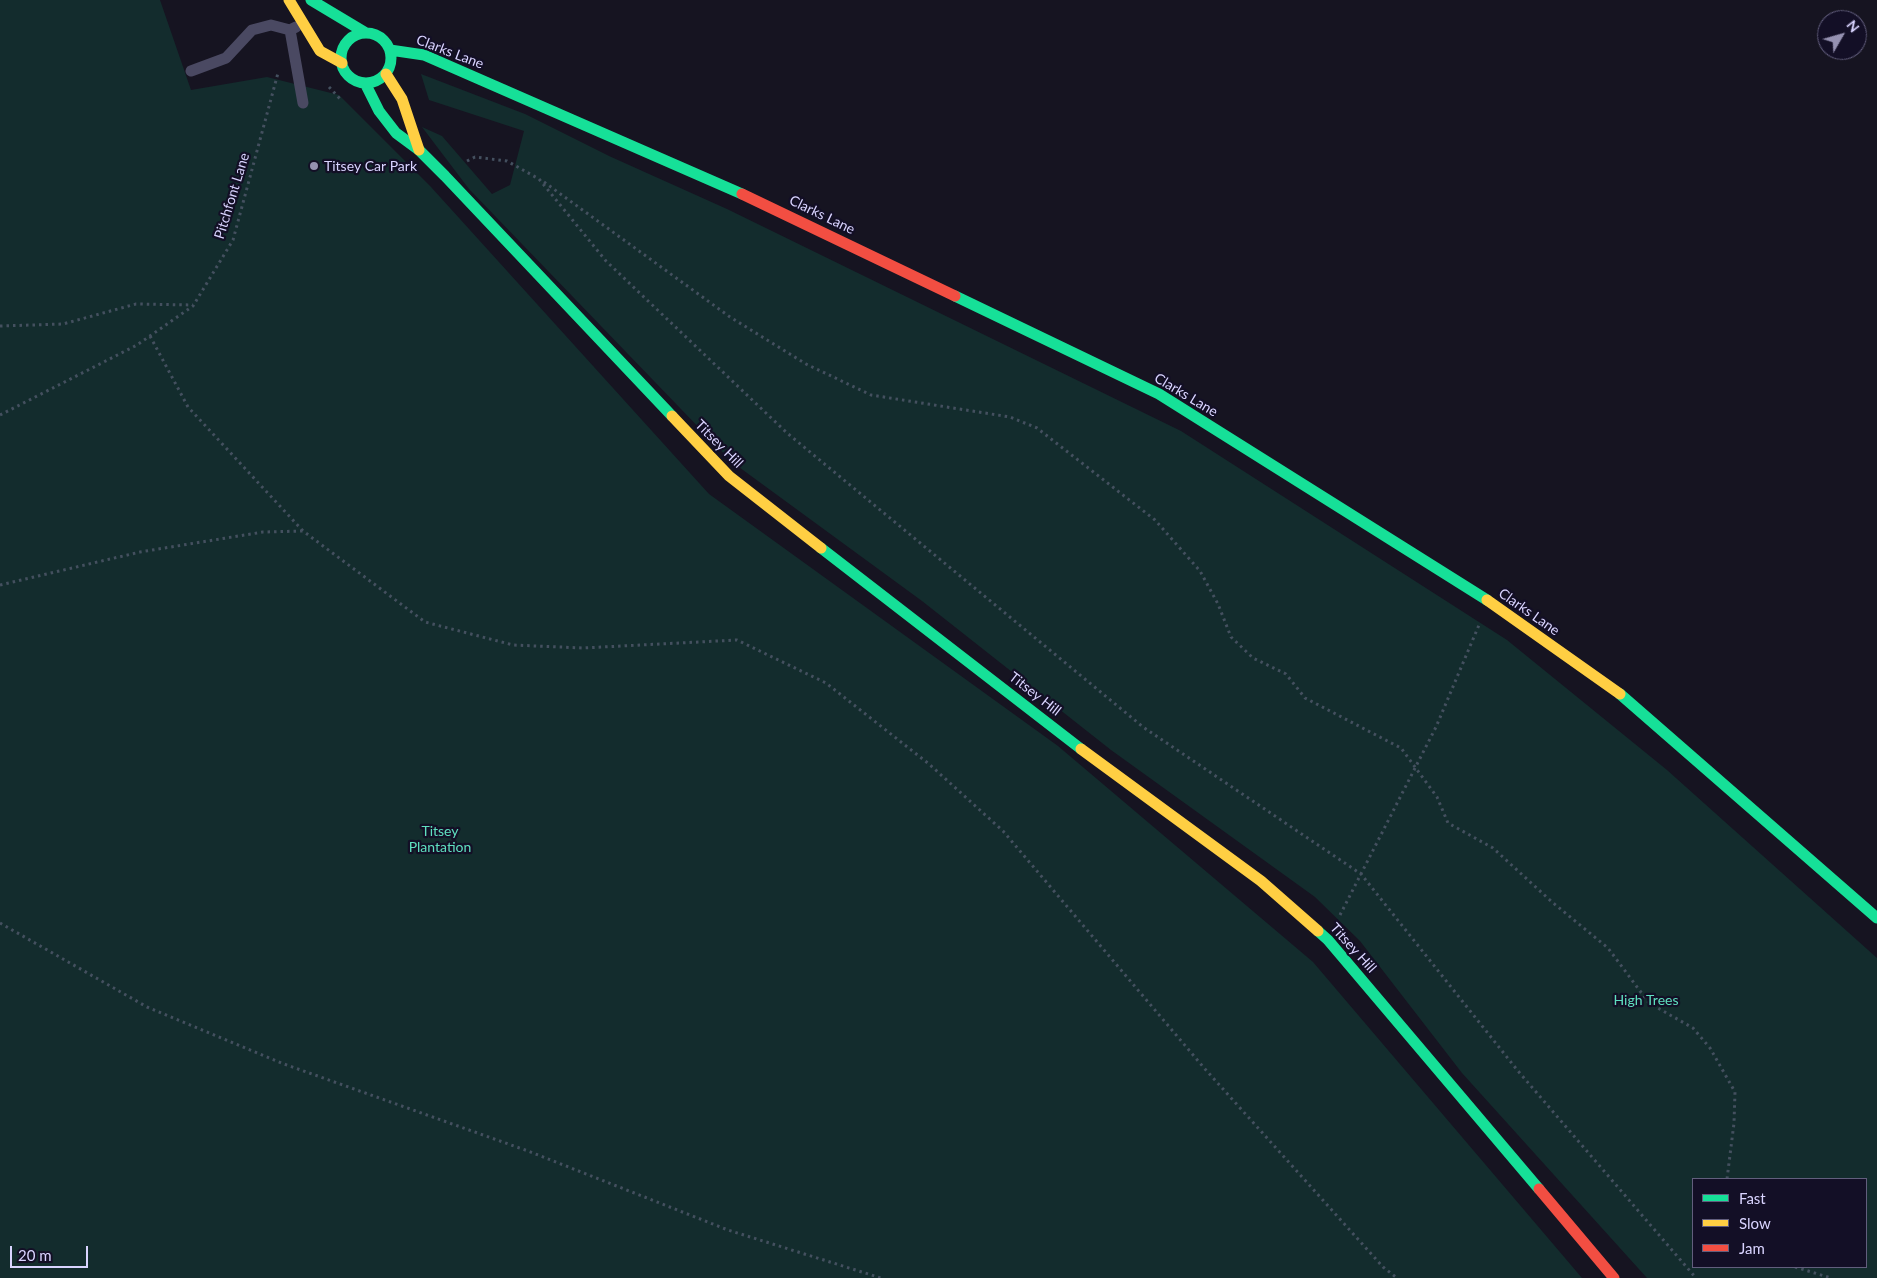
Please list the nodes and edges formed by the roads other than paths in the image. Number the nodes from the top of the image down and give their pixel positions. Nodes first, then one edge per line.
1 (289, 0) edge
2 (311, 0) edge
3 (302, 24) junction
4 (290, 30) junction
5 (366, 33) junction
6 (390, 50) junction
7 (342, 62) junction
8 (191, 71) dead end
9 (386, 74) junction
10 (365, 83) junction
11 (303, 104) dead end
12 (419, 150) junction
13 (1877, 918) edge
14 (1614, 1278) edge

1 - 3 main road
2 - 5 main road
3 - 4 lane
3 - 7 main road
4 - 8 lane
4 - 11 lane
5 - 6 main road
5 - 7 main road
6 - 9 main road
6 - 13 main road, Clarks Lane
7 - 10 main road
9 - 10 main road
9 - 12 main road, Titsey Hill
10 - 12 main road, Titsey Hill
12 - 14 main road, Titsey Hill

